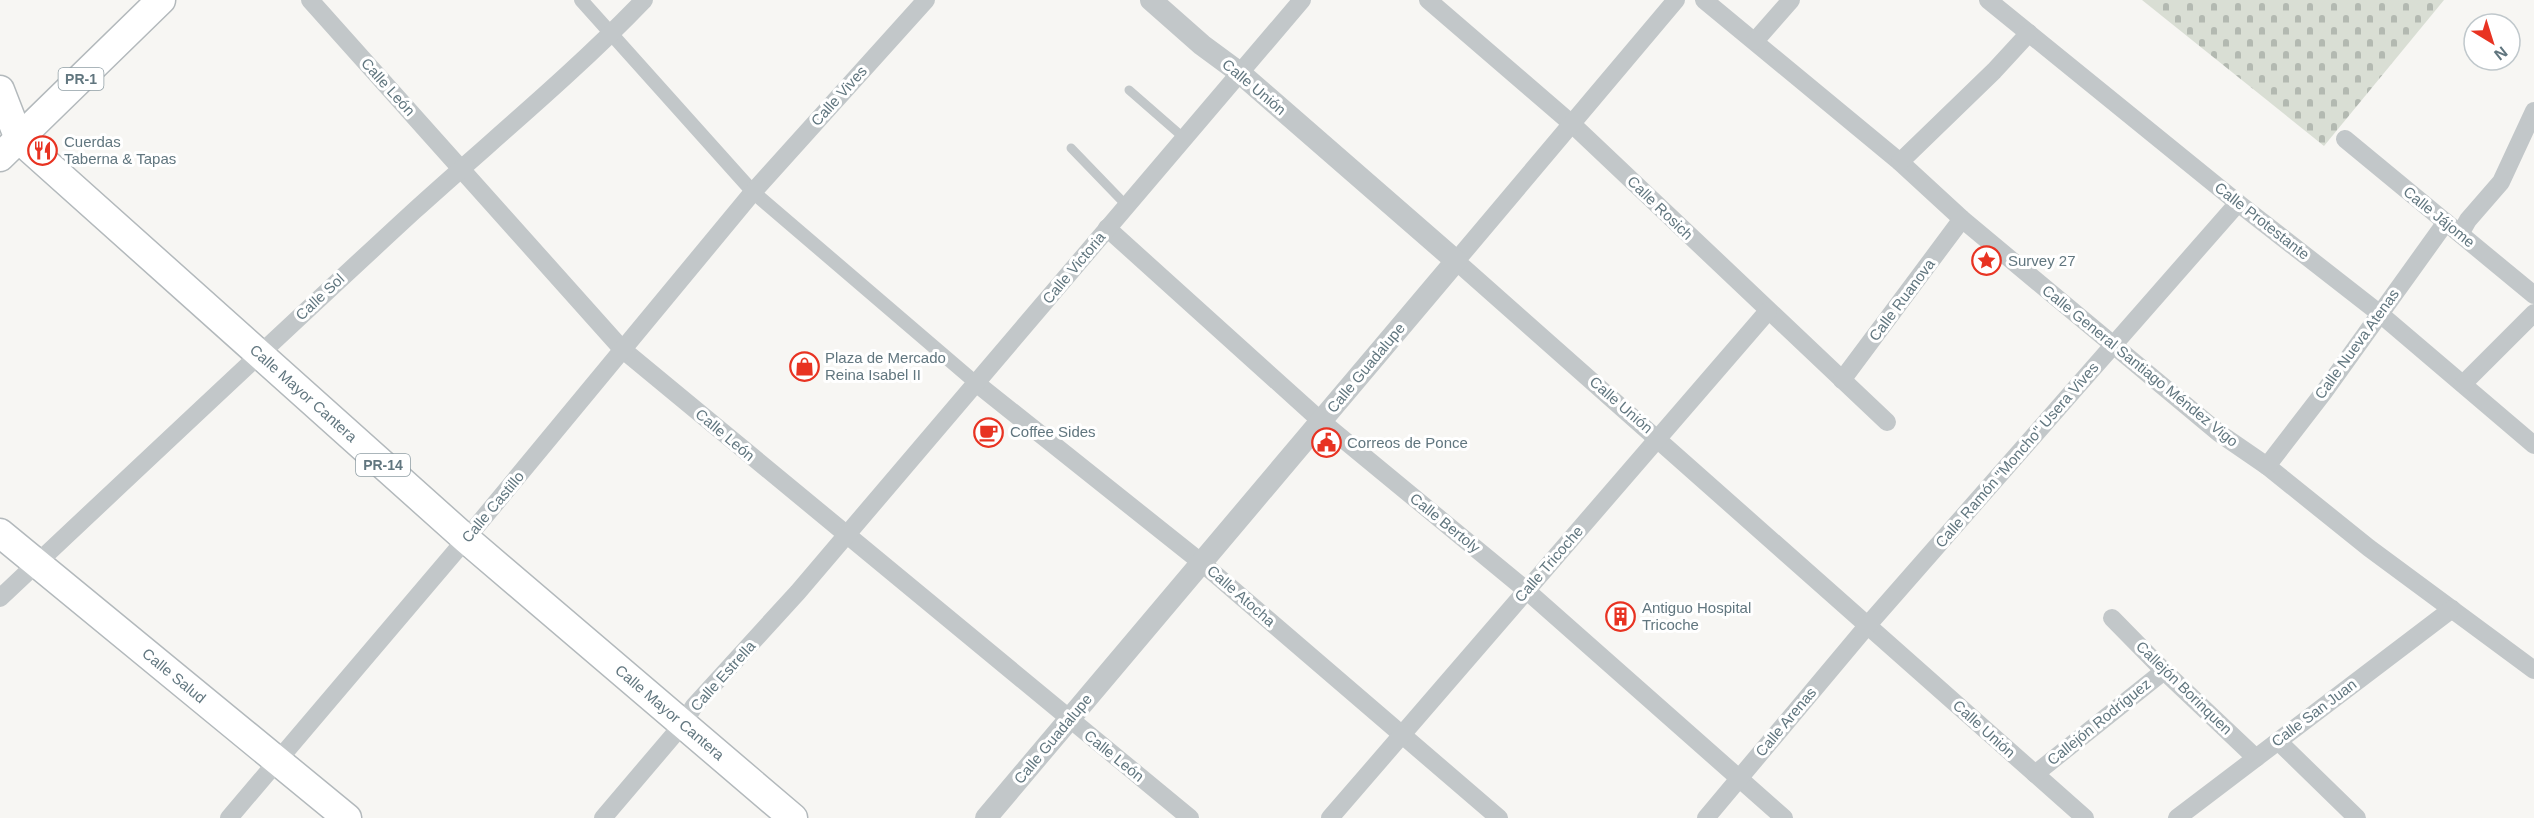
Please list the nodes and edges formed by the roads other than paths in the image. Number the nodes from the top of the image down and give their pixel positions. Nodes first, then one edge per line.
1 (161, 0) edge
2 (310, 0) edge
3 (581, 0) edge
4 (644, 0) edge
5 (926, 0) edge
6 (1151, 0) edge
7 (1302, 0) edge
8 (1428, 0) edge
9 (1676, 0) edge
10 (1704, 0) edge
11 (1791, 0) edge
12 (1988, 0) edge
13 (2029, 33) junction
14 (611, 35) junction
15 (1755, 41) junction
16 (1240, 73) junction
17 (0, 90) edge
18 (1129, 90) dead end
19 (2534, 111) edge
20 (1572, 124) junction
21 (1184, 138) junction
22 (2345, 139) dead end
23 (10, 148) edge
24 (1071, 148) dead end
25 (1900, 162) junction
26 (460, 169) junction
27 (753, 192) junction
28 (2238, 203) junction
29 (1127, 206) junction
30 (1962, 219) junction
31 (1107, 228) junction
32 (2453, 228) junction
33 (1456, 261) junction
34 (2534, 295) edge
35 (1767, 311) junction
36 (2379, 313) junction
37 (2534, 313) edge
38 (2114, 345) junction
39 (622, 350) junction
40 (258, 354) junction
41 (1842, 380) junction
42 (976, 383) junction
43 (2463, 384) junction
44 (1321, 421) junction
45 (1887, 422) dead end
46 (1658, 438) junction
47 (2534, 445) edge
48 (2267, 466) junction
49 (0, 533) edge
50 (846, 535) junction
51 (466, 539) junction
52 (1202, 563) junction
53 (36, 564) junction
54 (1526, 590) junction
55 (0, 598) edge
56 (2452, 609) junction
57 (2112, 618) dead end
58 (1867, 626) junction
59 (2164, 670) junction
60 (2534, 670) edge
61 (1070, 719) junction
62 (683, 724) junction
63 (1401, 734) junction
64 (2278, 741) junction
65 (2256, 758) junction
66 (278, 761) junction
67 (2035, 774) junction
68 (1738, 779) junction
69 (229, 818) edge
70 (347, 818) edge
71 (603, 818) edge
72 (793, 818) edge
73 (986, 818) edge
74 (1190, 818) edge
75 (1330, 818) edge
76 (1499, 818) edge
77 (1706, 818) edge
78 (1784, 818) edge
79 (2085, 818) edge
80 (2177, 818) edge
81 (2356, 818) edge

1 - 23 main road, PR-1
2 - 26 street, Calle León
3 - 14 street
4 - 14 street, Calle Sol
5 - 27 street, Calle Vives
6 - 16 street, Calle Unión
7 - 16 street, Calle Victoria
8 - 20 street, Calle Rosich
9 - 20 street, Calle Guadalupe
10 - 15 street, Calle General Santiago Méndez Vigo
11 - 15 street
12 - 13 street, Calle Protestante
13 - 25 street
13 - 28 street, Calle Protestante
14 - 26 street, Calle Sol
14 - 27 street
15 - 25 street, Calle General Santiago Méndez Vigo
16 - 21 street, Calle Victoria
16 - 33 street, Calle Unión
17 - 23 main road, Calle Mayor Cantera / PR-14
18 - 21 lane
19 - 32 street, Calle Nueva Atenas
20 - 33 street, Calle Guadalupe
20 - 35 street, Calle Rosich
21 - 29 street, Calle Victoria
22 - 32 street, Calle Jájome
23 - 40 main road, Calle Mayor Cantera / PR-14
24 - 29 lane
25 - 30 street, Calle General Santiago Méndez Vigo
26 - 39 street, Calle León
26 - 40 street, Calle Sol
27 - 39 street, Calle Castillo
27 - 42 street
28 - 36 street, Calle Protestante
28 - 38 street, Calle Ramón "Moncho" Usera Vives
29 - 31 street, Calle Victoria
30 - 38 street, Calle General Santiago Méndez Vigo
30 - 41 street, Calle Ruanova
31 - 42 street, Calle Victoria
31 - 44 street, Calle Bertoly
32 - 34 street, Calle Jájome
32 - 36 street, Calle Nueva Atenas
33 - 44 street, Calle Guadalupe
33 - 46 street, Calle Unión
35 - 41 street, Calle Rosich
35 - 46 street, Calle Tricoche
36 - 43 street, Calle Protestante
36 - 48 street, Calle Nueva Atenas
37 - 43 street
38 - 48 street, Calle General Santiago Méndez Vigo
38 - 58 street, Calle Ramón "Moncho" Usera Vives
39 - 50 street, Calle León
39 - 51 street, Calle Castillo
40 - 51 main road, Calle Mayor Cantera / PR-14
40 - 53 street, Calle Sol
41 - 45 street, Calle Rosich
42 - 50 street, Calle Victoria
42 - 52 street, Calle Atocha
43 - 47 street, Calle Protestante
44 - 52 street, Calle Guadalupe
44 - 54 street, Calle Bertoly
46 - 54 street, Calle Tricoche
46 - 58 street, Calle Unión
48 - 56 street, Calle General Santiago Méndez Vigo
49 - 53 main road, Calle Salud
50 - 61 street, Calle León
50 - 62 street, Calle Estrella
51 - 62 main road, Calle Mayor Cantera / PR-14
51 - 66 street, Calle Castillo
52 - 61 street, Calle Guadalupe
52 - 63 street, Calle Atocha
53 - 55 street, Calle Sol
53 - 66 main road, Calle Salud
54 - 63 street, Calle Tricoche
54 - 68 street, Calle Bertoly
56 - 60 street, Calle General Santiago Méndez Vigo
56 - 64 street, Calle San Juan
57 - 59 street, Callejón Borinquen
58 - 67 street, Calle Unión
58 - 68 street, Calle Arenas
59 - 65 street, Callejón Borinquen
59 - 67 street, Callejón Rodríguez
61 - 73 street, Calle Guadalupe
61 - 74 street, Calle León
62 - 71 street, Calle Estrella
62 - 72 main road, Calle Mayor Cantera / PR-14
63 - 75 street, Calle Tricoche
63 - 76 street, Calle Atocha
64 - 65 street, Calle San Juan
64 - 81 street
65 - 80 street, Calle San Juan
66 - 69 street, Calle Castillo
66 - 70 main road, Calle Salud
67 - 79 street, Calle Unión
68 - 77 street, Calle Arenas
68 - 78 street, Calle Bertoly

